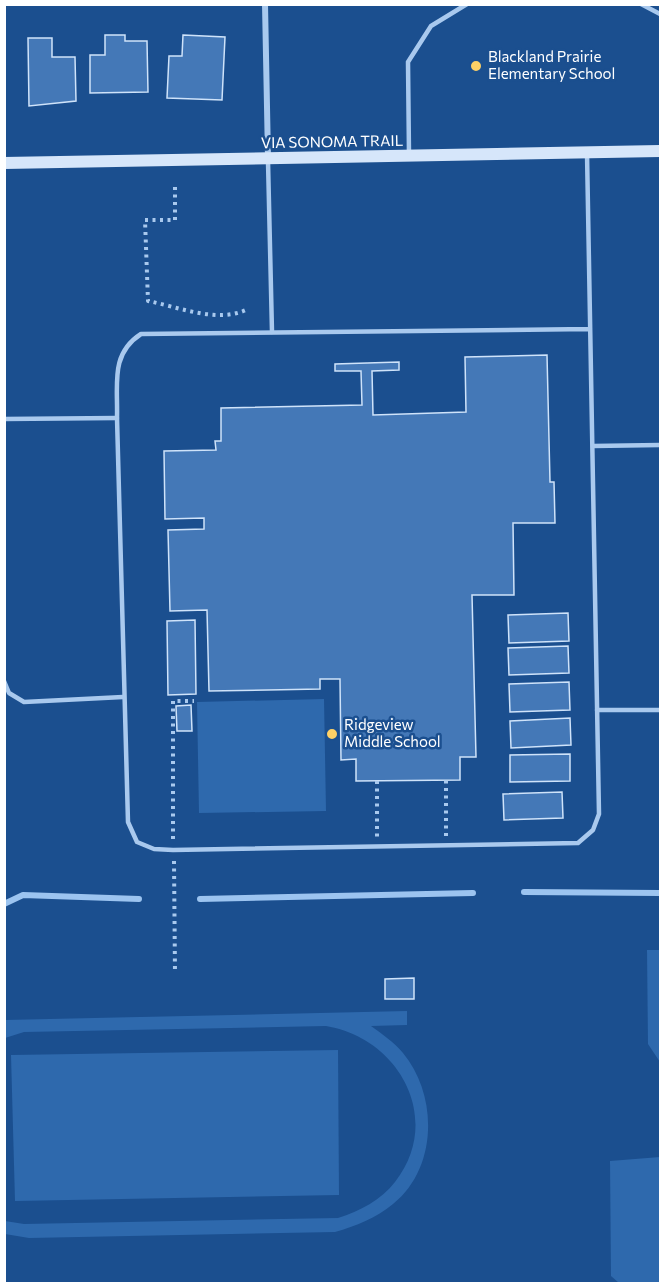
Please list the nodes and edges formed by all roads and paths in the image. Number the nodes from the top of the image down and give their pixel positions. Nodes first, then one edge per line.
1 (265, 4) edge
2 (467, 4) edge
3 (641, 4) edge
4 (660, 14) edge
5 (660, 151) edge
6 (587, 153) junction
7 (409, 156) junction
8 (268, 158) junction
9 (4, 163) edge
10 (175, 187) dead end
11 (248, 309) dead end
12 (590, 328) junction
13 (272, 332) junction
14 (117, 418) junction
15 (4, 419) edge
16 (660, 445) edge
17 (592, 446) junction
18 (4, 681) edge
19 (123, 697) junction
20 (194, 700) dead end
21 (597, 710) junction
22 (660, 710) edge
23 (446, 780) dead end
24 (377, 781) dead end
25 (446, 845) junction
26 (377, 846) junction
27 (174, 850) junction
28 (175, 974) dead end

1 - 8 street
2 - 7 lane
3 - 4 lane
5 - 6 street, VIA SONOMA TRAIL
6 - 7 street, VIA SONOMA TRAIL
6 - 12 lane
7 - 8 street, VIA SONOMA TRAIL
8 - 9 street, VIA SONOMA TRAIL
8 - 13 lane
10 - 11 path
12 - 13 lane
12 - 17 lane
13 - 14 lane
14 - 15 lane
14 - 19 lane
16 - 17 lane
17 - 21 lane
18 - 19 lane
19 - 27 lane
20 - 27 path
21 - 22 lane
21 - 25 lane
23 - 25 path
24 - 26 path
25 - 26 lane
26 - 27 lane
27 - 28 path

